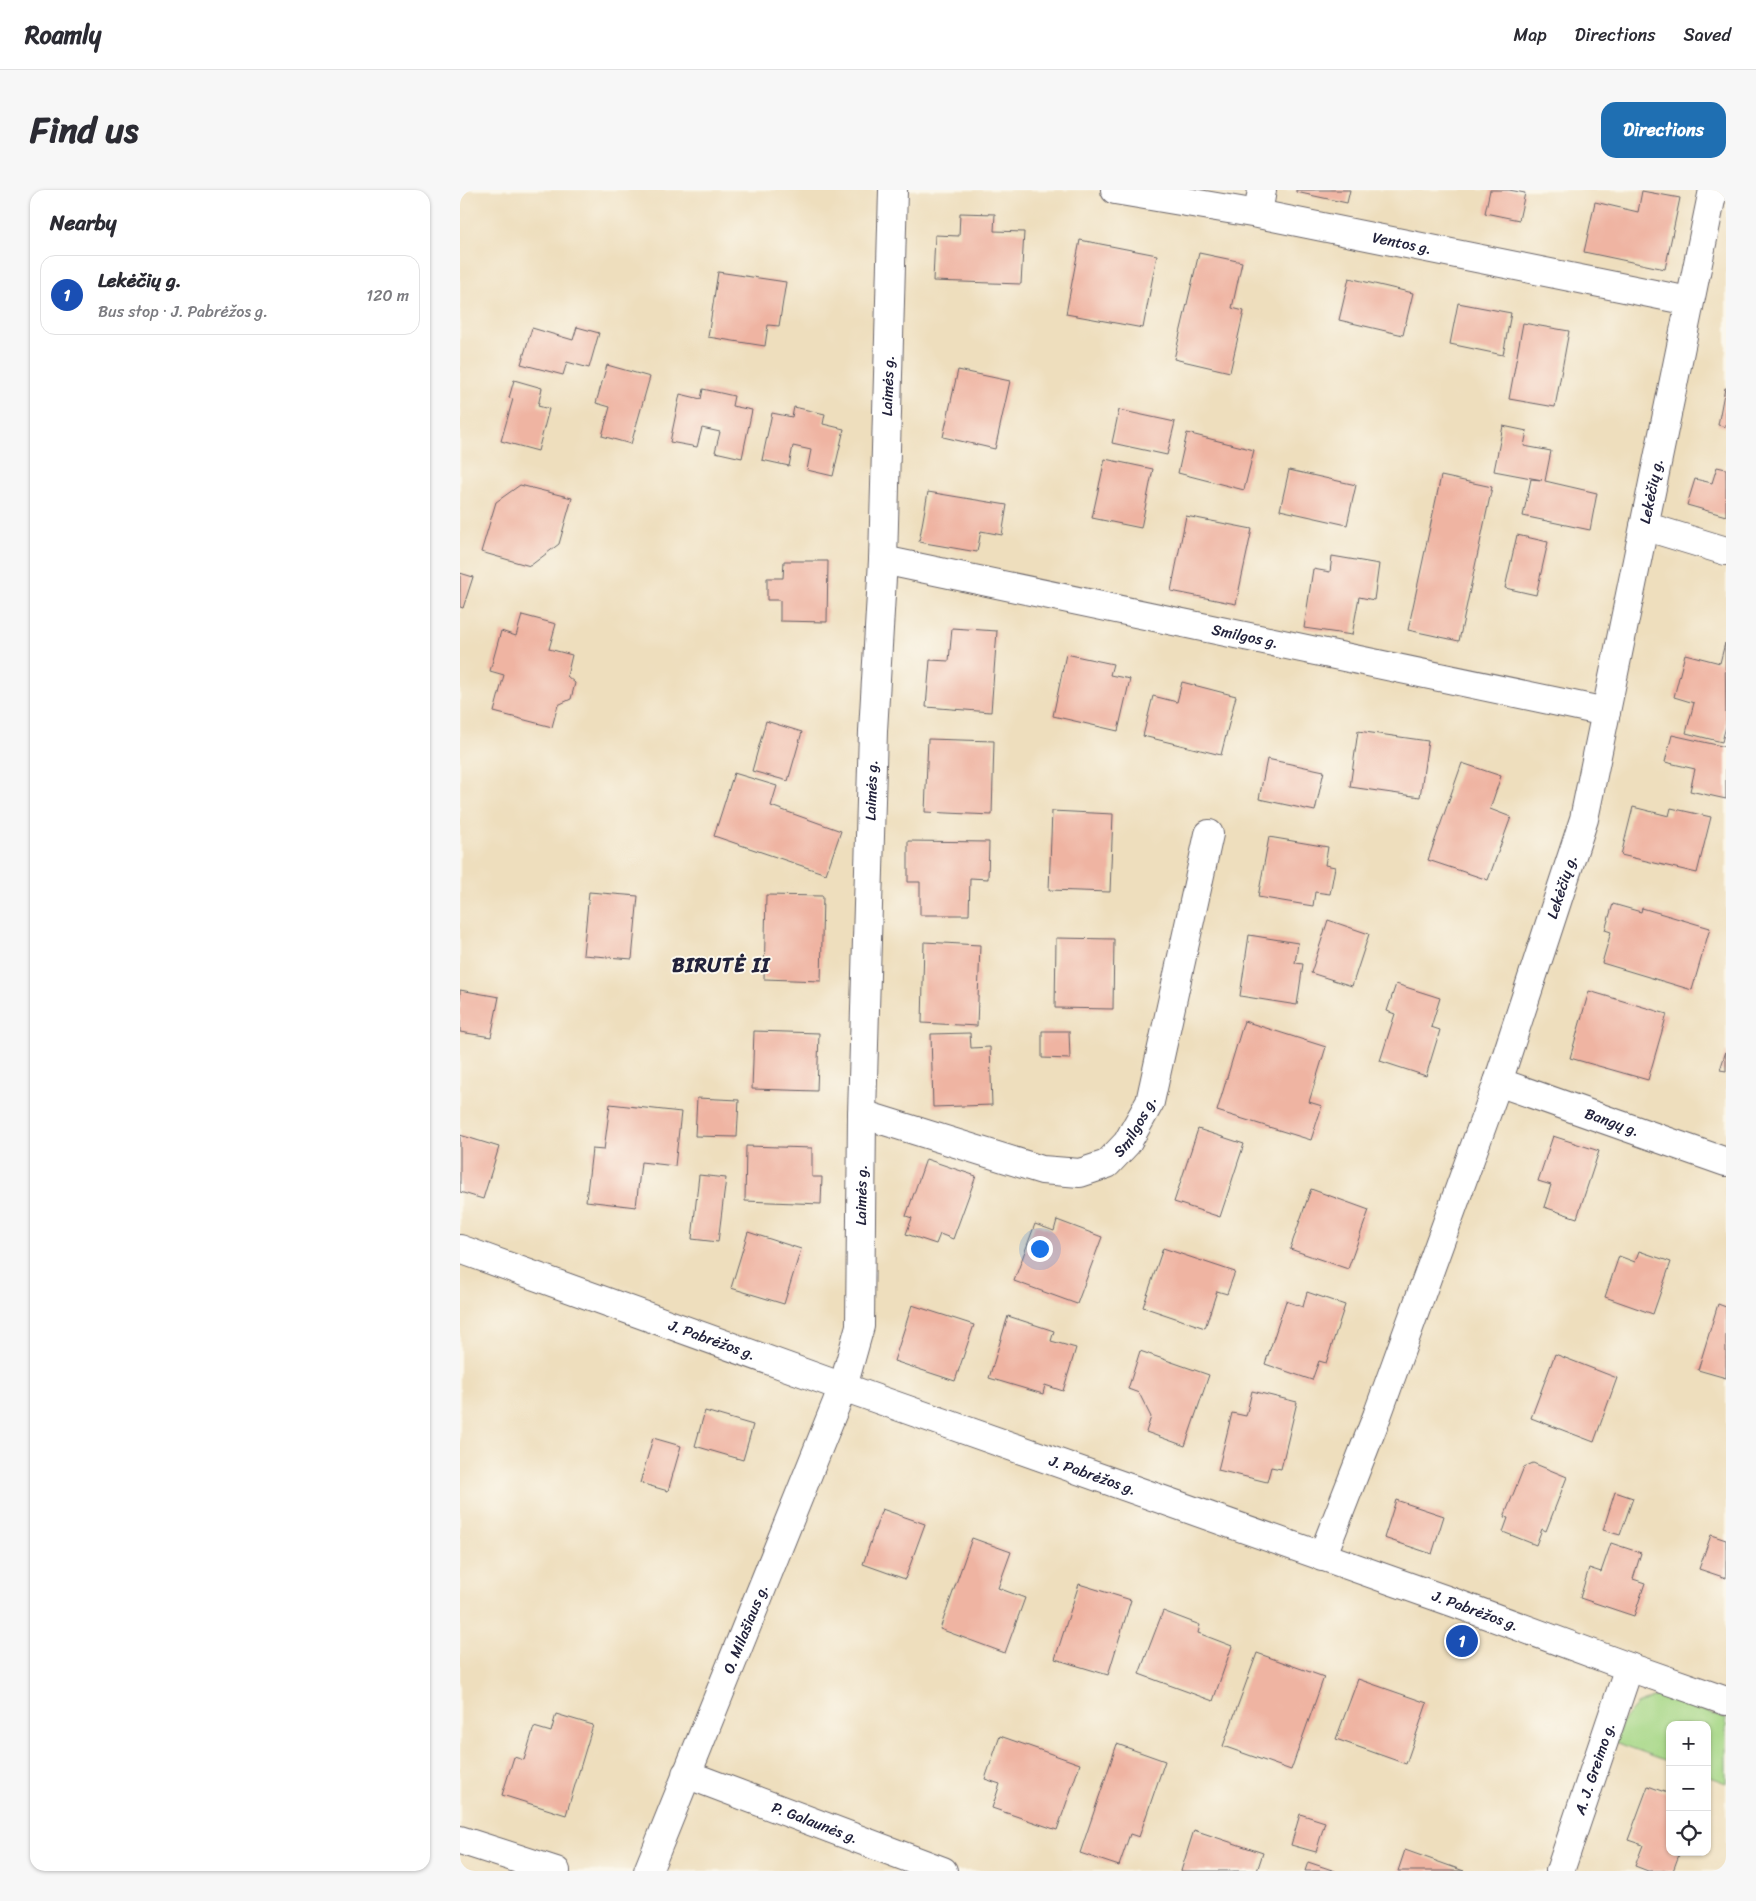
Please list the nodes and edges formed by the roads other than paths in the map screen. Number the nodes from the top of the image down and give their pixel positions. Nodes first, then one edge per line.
1 (893, 190) edge
2 (1115, 190) edge
3 (1713, 190) edge
4 (1260, 202) edge
5 (1689, 301) junction
6 (1644, 526) junction
7 (1726, 551) edge
8 (883, 560) junction
9 (1606, 712) junction
10 (1209, 834) dead end
11 (1498, 1082) junction
12 (862, 1114) junction
13 (1726, 1162) edge
14 (460, 1249) edge
15 (843, 1387) junction
16 (1322, 1556) junction
17 (1629, 1668) junction
18 (1726, 1701) edge
19 (686, 1774) junction
20 (460, 1840) edge
21 (556, 1871) edge
22 (648, 1871) edge
23 (943, 1871) edge
24 (1560, 1871) edge

1 - 8 street, Laimės g.
2 - 4 street, Ventos g.
3 - 5 street, Lekėčių g.
4 - 5 street, Ventos g.
5 - 6 street, Lekėčių g.
6 - 7 street
6 - 9 street, Lekėčių g.
8 - 9 street, Smilgos g.
8 - 12 street, Laimės g.
9 - 11 street, Lekėčių g.
10 - 12 street, Smilgos g.
11 - 13 street, Bangų g.
11 - 16 street, Lekėčių g.
12 - 15 street, Laimės g.
14 - 15 street, J. Pabrėžos g.
15 - 16 street, J. Pabrėžos g.
15 - 19 street, O. Milašiaus g.
16 - 17 street, J. Pabrėžos g.
17 - 18 street, J. Pabrėžos g.
17 - 24 street, A. J. Greimo g.
19 - 22 street, O. Milašiaus g.
19 - 23 street, P. Galaunės g.
20 - 21 street

